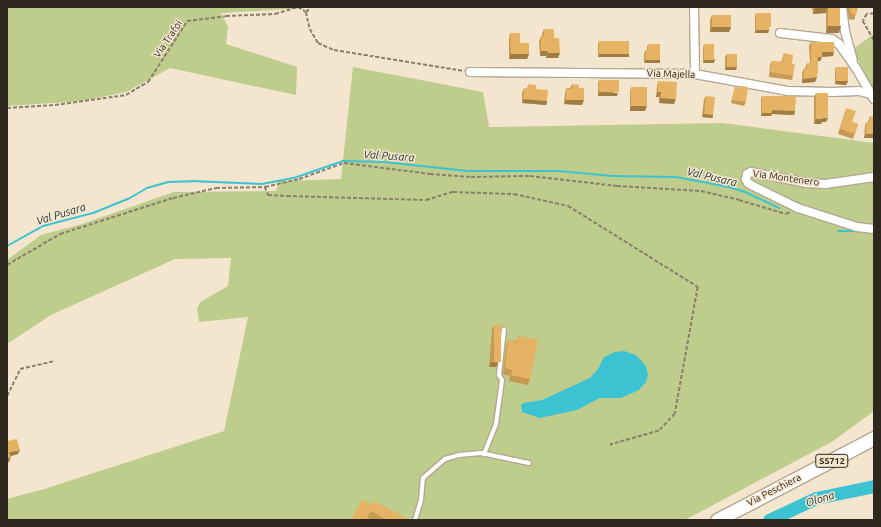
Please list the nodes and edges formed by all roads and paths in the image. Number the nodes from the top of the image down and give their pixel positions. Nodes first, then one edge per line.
1 (311, 7) edge
2 (694, 7) edge
3 (842, 7) edge
4 (306, 12) junction
5 (874, 14) edge
6 (780, 33) dead end
7 (874, 40) edge
8 (856, 68) junction
9 (470, 72) joint
10 (695, 74) junction
11 (872, 96) edge
12 (7, 108) edge
13 (874, 177) edge
14 (265, 187) junction
15 (798, 208) junction
16 (874, 228) edge
17 (7, 265) edge
18 (504, 329) dead end
19 (55, 361) dead end
20 (7, 396) edge
21 (874, 438) edge
22 (610, 445) dead end
23 (484, 454) junction
24 (529, 463) dead end
25 (415, 520) edge
26 (716, 520) edge

1 - 4 path
2 - 10 street
3 - 8 street
4 - 9 path
4 - 12 path, Via Trafoi
5 - 7 path
6 - 8 street
8 - 11 street
9 - 10 street, Via Majella
10 - 11 street, Via Majella
13 - 15 street, Via Montenero
14 - 15 path
14 - 17 path
14 - 22 path
15 - 16 street, Via Montenero
18 - 23 lane
19 - 20 path
21 - 26 main road, Via Peschiera / SS712
23 - 24 lane
23 - 25 lane

